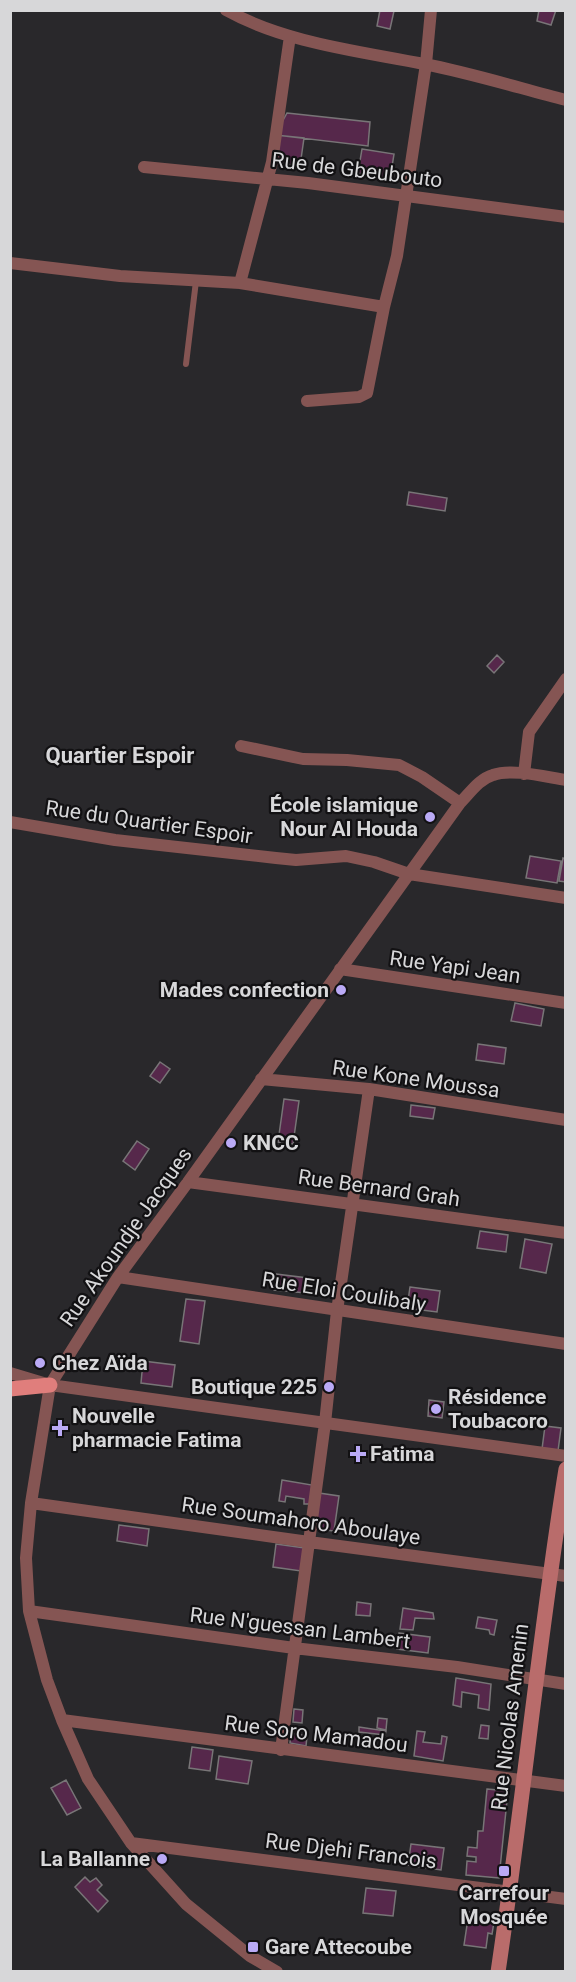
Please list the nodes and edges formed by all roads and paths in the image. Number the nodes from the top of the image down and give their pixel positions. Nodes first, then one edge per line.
1 (226, 10) edge
2 (430, 10) edge
3 (290, 36) junction
4 (426, 64) junction
5 (566, 100) edge
6 (144, 167) dead end
7 (268, 179) junction
8 (407, 196) junction
9 (566, 217) edge
10 (10, 263) edge
11 (196, 280) junction
12 (240, 283) junction
13 (384, 307) junction
14 (186, 364) dead end
15 (307, 401) dead end
16 (566, 679) edge
17 (241, 746) dead end
18 (525, 774) junction
19 (566, 780) edge
20 (460, 803) junction
21 (10, 822) edge
22 (409, 874) junction
23 (566, 898) edge
24 (340, 969) junction
25 (566, 1003) edge
26 (261, 1079) junction
27 (369, 1089) junction
28 (566, 1120) edge
29 (188, 1182) junction
30 (352, 1204) junction
31 (566, 1233) edge
32 (118, 1277) junction
33 (337, 1311) junction
34 (566, 1344) edge
35 (10, 1373) edge
36 (50, 1385) junction
37 (10, 1389) edge
38 (325, 1423) junction
39 (566, 1456) edge
40 (566, 1469) edge
41 (31, 1503) junction
42 (309, 1542) junction
43 (549, 1574) junction
44 (566, 1576) edge
45 (29, 1611) junction
46 (294, 1648) junction
47 (536, 1680) junction
48 (566, 1684) edge
49 (62, 1720) junction
50 (281, 1750) junction
51 (523, 1781) junction
52 (566, 1786) edge
53 (131, 1843) junction
54 (510, 1892) junction
55 (566, 1899) edge
56 (277, 1971) edge
57 (498, 1971) edge

1 - 3 street
2 - 4 street
3 - 4 street
3 - 7 street
4 - 5 street
4 - 8 street
6 - 7 street, Rue de Gbeubouto
7 - 8 street, Rue de Gbeubouto
7 - 12 street
8 - 9 street, Rue de Gbeubouto
8 - 13 street
10 - 11 street
11 - 12 street
11 - 14 lane
12 - 13 street
13 - 15 street
16 - 18 street
17 - 20 street
18 - 19 street, Rue Akoundje Jacques
18 - 20 street, Rue Akoundje Jacques
20 - 22 street, Rue Akoundje Jacques
21 - 22 street, Rue du Quartier Espoir
22 - 23 street, Rue du Quartier Espoir
22 - 24 street, Rue Akoundje Jacques
24 - 25 street, Rue Yapi Jean
24 - 26 street, Rue Akoundje Jacques
26 - 27 street, Rue Kone Moussa
26 - 29 street, Rue Akoundje Jacques
27 - 28 street, Rue Kone Moussa
27 - 30 street
29 - 30 street, Rue Bernard Grah
29 - 32 street, Rue Akoundje Jacques
30 - 31 street, Rue Bernard Grah
30 - 33 street
32 - 33 street, Rue Eloi Coulibaly
32 - 36 street, Rue Akoundje Jacques
33 - 34 street, Rue Eloi Coulibaly
33 - 38 street
35 - 36 street
36 - 37 main road
36 - 38 street
36 - 41 street, Rue Akoundje Jacques
38 - 39 street
38 - 42 street
40 - 43 street, Rue Nicolas Amenin
41 - 42 street, Rue Soumahoro Aboulaye
41 - 45 street, Rue Akoundje Jacques
42 - 43 street, Rue Soumahoro Aboulaye
42 - 46 street
43 - 44 street, Rue Soumahoro Aboulaye
43 - 47 street, Rue Nicolas Amenin
45 - 46 street, Rue N'guessan Lambert
45 - 49 street, Rue Akoundje Jacques
46 - 47 street, Rue N'guessan Lambert
46 - 50 street
47 - 48 street, Rue N'guessan Lambert
47 - 51 street, Rue Nicolas Amenin
49 - 50 street, Rue Soro Mamadou
49 - 53 street, Rue Akoundje Jacques
50 - 51 street, Rue Soro Mamadou
51 - 52 street, Rue Soro Mamadou
51 - 54 street, Rue Nicolas Amenin
53 - 54 street, Rue Djehi Francois
53 - 56 street, Rue Akoundje Jacques
54 - 55 street, Rue Djehi Francois
54 - 57 street, Rue Nicolas Amenin

